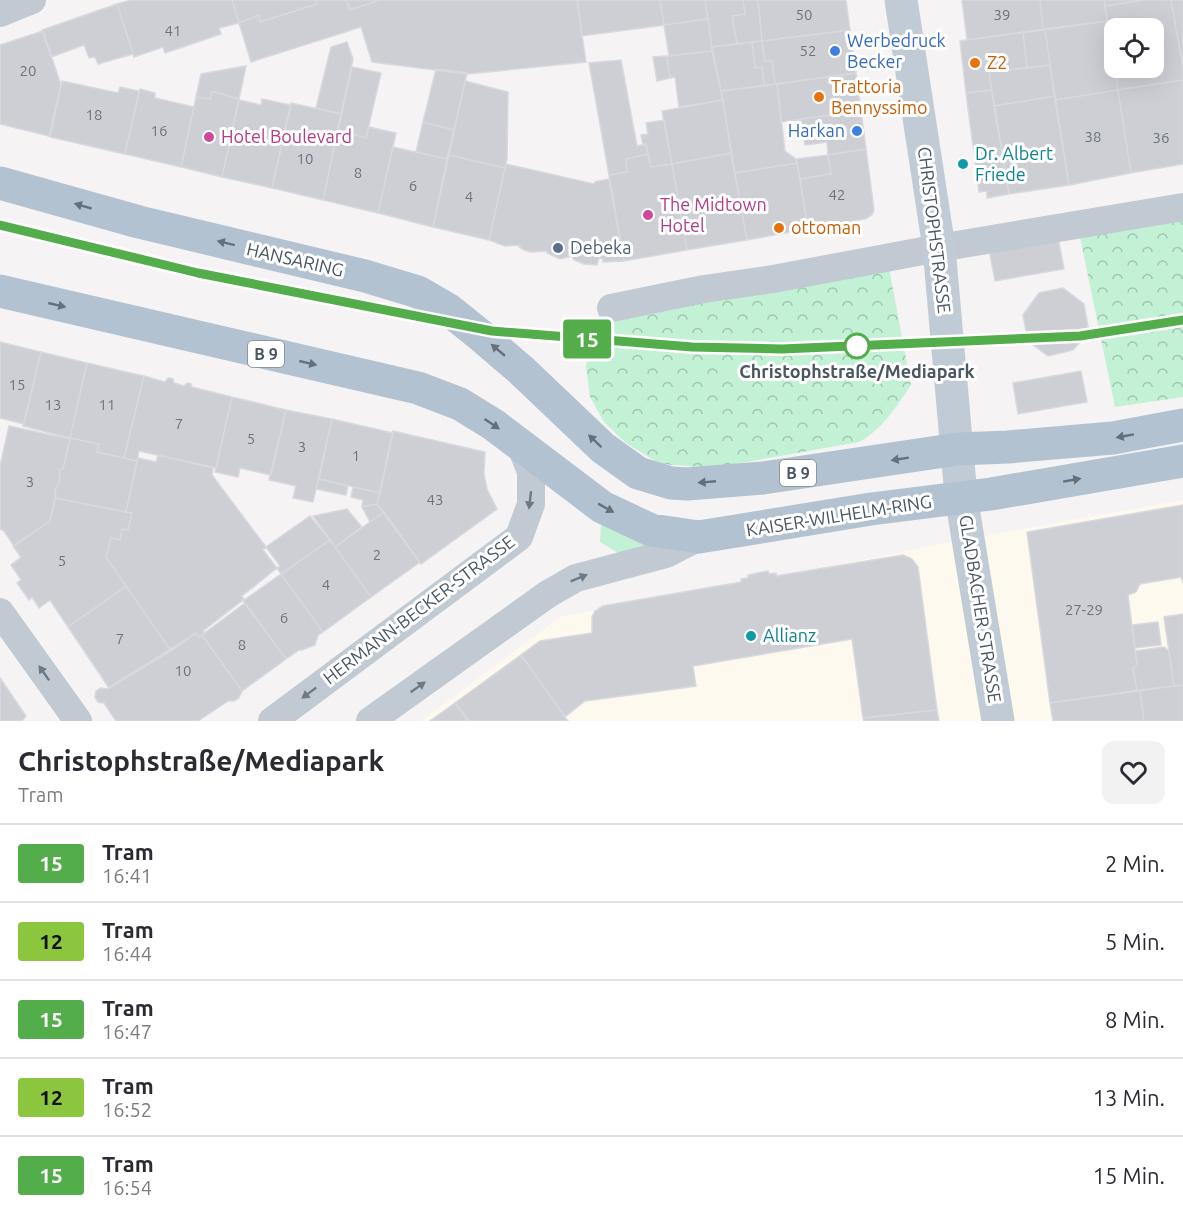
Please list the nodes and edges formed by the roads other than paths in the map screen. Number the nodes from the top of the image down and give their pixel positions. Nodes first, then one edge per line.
1 (32, 0) edge
2 (901, 0) edge
3 (0, 13) edge
4 (0, 183) edge
5 (1183, 207) edge
6 (939, 248) junction
7 (0, 291) edge
8 (611, 308) dead end
9 (1183, 425) edge
10 (520, 444) junction
11 (958, 449) junction
12 (1183, 460) edge
13 (961, 496) junction
14 (699, 537) junction
15 (0, 612) edge
16 (78, 721) edge
17 (272, 721) edge
18 (370, 721) edge
19 (998, 721) edge

1 - 3 street
2 - 6 street, CHRISTOPHSTRASSE
11 -> 4 main road, HANSARING / B 9
5 - 6 street
6 - 8 street
6 - 11 street, CHRISTOPHSTRASSE
7 -> 10 main road, B 9
9 -> 11 main road, B 9
10 -> 14 main road, KAISER-WILHELM-RING / B 9
10 -> 17 street, HERMANN-BECKER-STRASSE
11 - 13 street, CHRISTOPHSTRASSE
13 -> 12 main road, KAISER-WILHELM-RING / B 9
13 - 14 main road, KAISER-WILHELM-RING / B 9
13 - 19 street, GLADBACHER STRASSE
18 -> 14 street
16 -> 15 street

